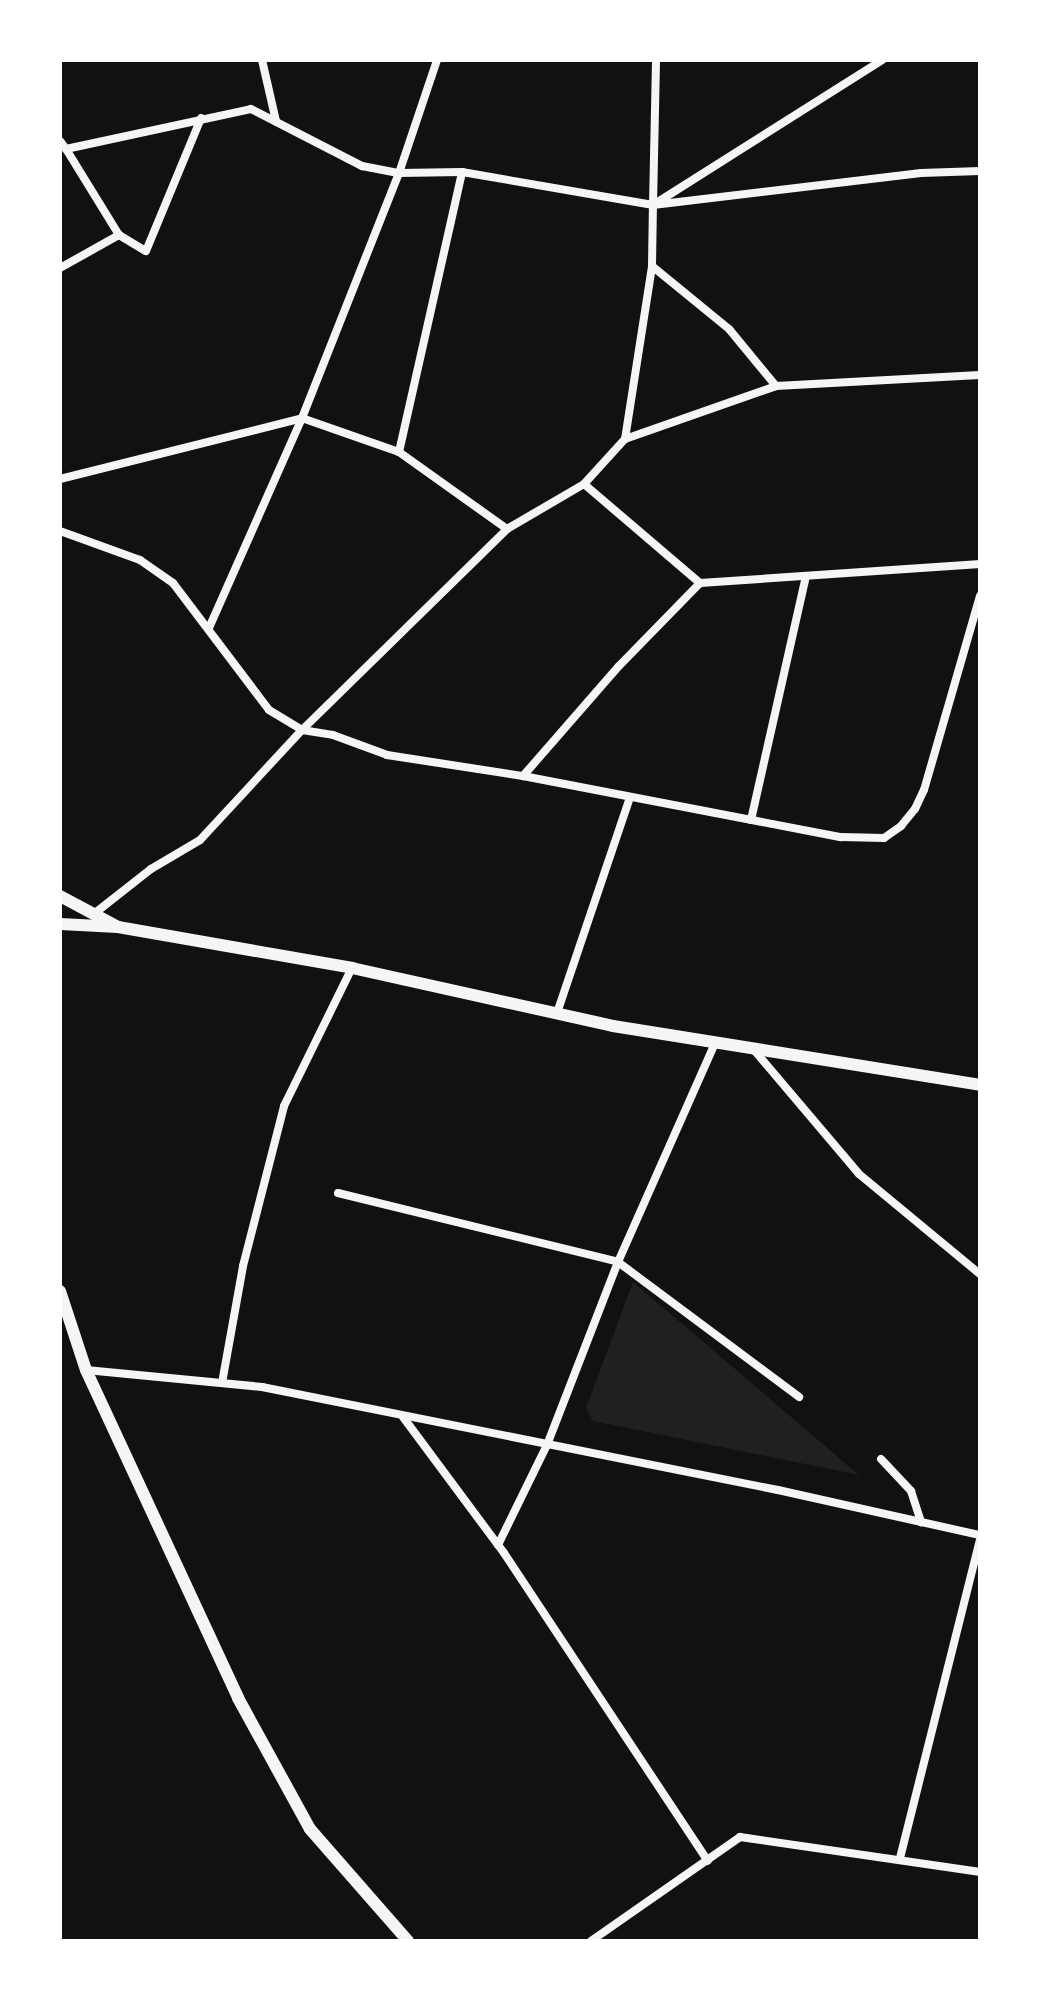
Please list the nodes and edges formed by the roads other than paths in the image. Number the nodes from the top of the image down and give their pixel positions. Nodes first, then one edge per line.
1 (262, 60) edge
2 (437, 60) edge
3 (656, 60) edge
4 (882, 60) edge
5 (201, 118) junction
6 (276, 121) junction
7 (63, 145) edge
8 (980, 171) edge
9 (462, 172) junction
10 (399, 173) junction
11 (653, 205) junction
12 (119, 235) junction
13 (652, 266) junction
14 (60, 268) edge
15 (980, 375) edge
16 (776, 386) junction
17 (302, 418) junction
18 (625, 439) junction
19 (399, 452) junction
20 (60, 479) edge
21 (584, 484) junction
22 (507, 529) junction
23 (60, 531) edge
24 (980, 564) edge
25 (806, 576) junction
26 (700, 583) junction
27 (980, 596) edge
28 (209, 628) junction
29 (302, 730) junction
30 (523, 776) junction
31 (630, 797) junction
32 (751, 820) junction
33 (60, 896) edge
34 (95, 913) junction
35 (60, 924) edge
36 (118, 927) junction
37 (352, 968) junction
38 (557, 1013) junction
39 (715, 1043) junction
40 (754, 1050) junction
41 (980, 1085) edge
42 (338, 1193) dead end
43 (618, 1262) junction
44 (980, 1274) edge
45 (60, 1291) edge
46 (86, 1370) junction
47 (222, 1383) junction
48 (799, 1397) dead end
49 (403, 1417) junction
50 (547, 1445) junction
51 (881, 1459) dead end
52 (921, 1522) junction
53 (980, 1537) edge
54 (498, 1545) junction
55 (900, 1858) junction
56 (708, 1861) junction
57 (980, 1872) edge
58 (408, 1941) edge
59 (591, 1941) edge

1 - 6 street
2 - 10 street
3 - 11 street
4 - 11 street
5 - 6 street
5 - 7 street
5 - 12 street
6 - 10 street
7 - 12 street
8 - 11 street
9 - 10 street
9 - 11 street
9 - 19 street
10 - 17 street
11 - 13 street
12 - 14 street
13 - 16 street
13 - 18 street
15 - 16 street
16 - 18 street
17 - 19 street
17 - 20 street
17 - 28 street
18 - 21 street
19 - 22 street
21 - 22 street
21 - 26 street
22 - 29 street
23 - 28 street
24 - 25 street
25 - 26 street
25 - 32 street
26 - 30 street
27 - 32 street
28 - 29 street
29 - 30 street
29 - 34 street
30 - 31 street
31 - 32 street
31 - 38 street
33 - 34 main road
34 - 36 main road
35 - 36 main road
36 - 37 main road
37 - 38 main road
37 - 47 street
38 - 39 main road
39 - 40 main road
39 - 43 street
40 - 41 main road
40 - 44 street
42 - 43 street
43 - 48 street
43 - 50 street
45 - 46 main road
46 - 47 street
46 - 58 main road
47 - 49 street
49 - 50 street
49 - 54 street
50 - 52 street
50 - 54 street
51 - 52 street
52 - 53 street
53 - 55 street
54 - 56 street
55 - 56 street
55 - 57 street
56 - 59 street

